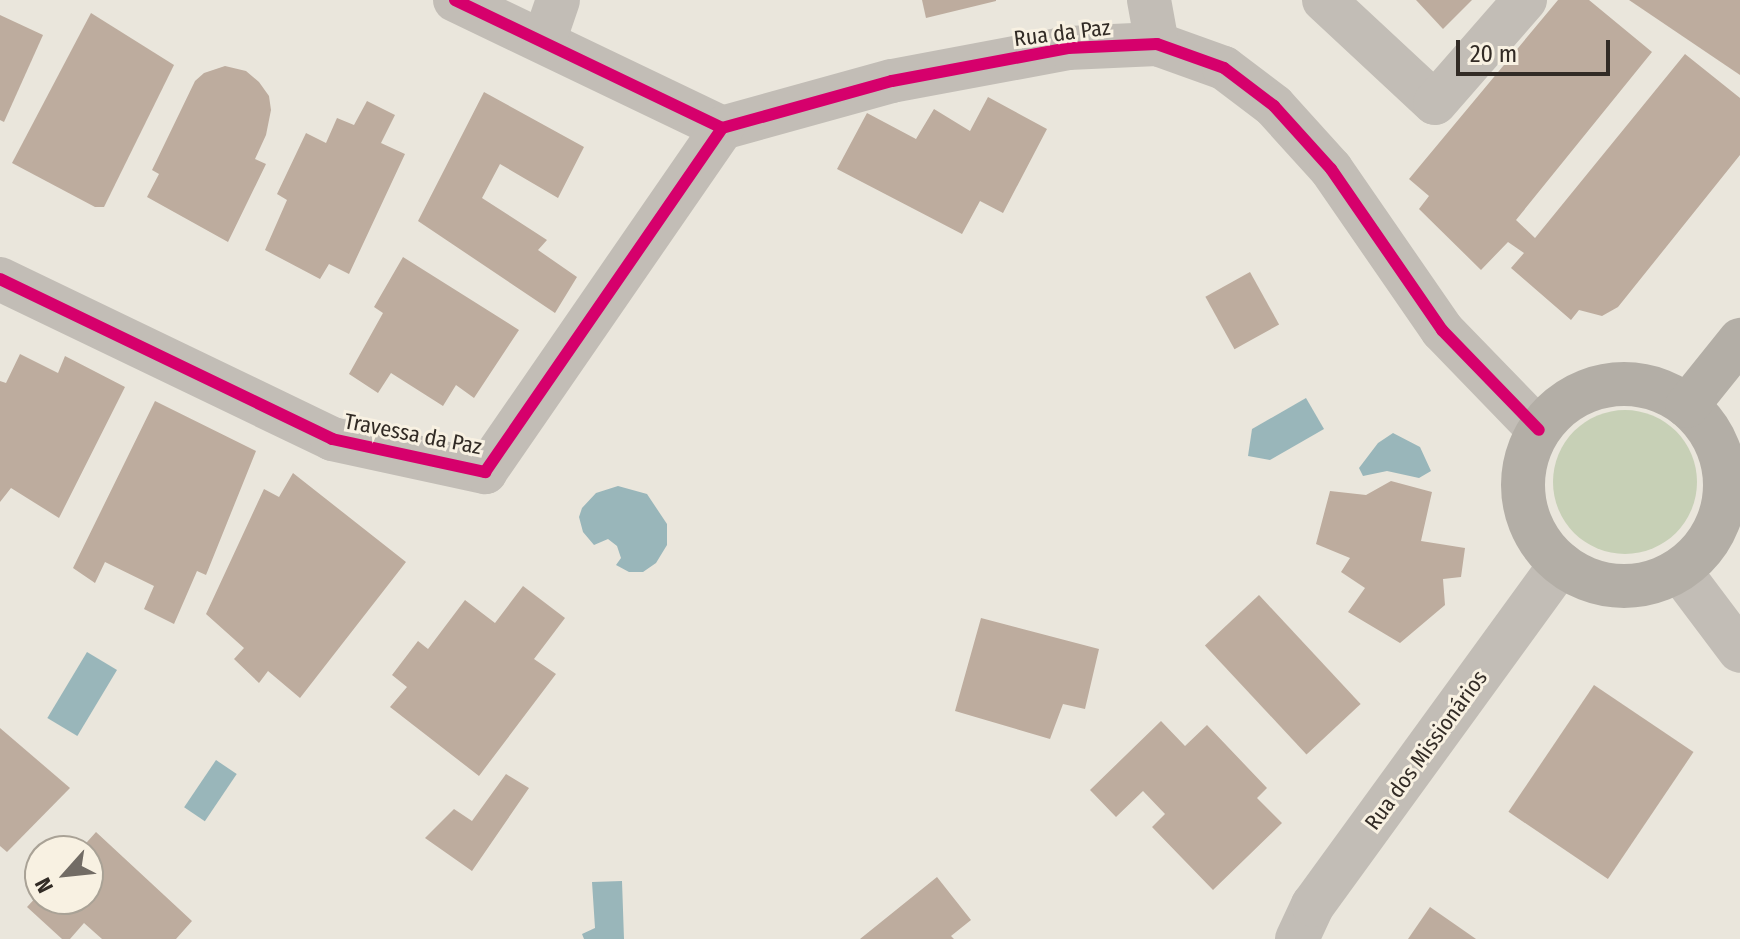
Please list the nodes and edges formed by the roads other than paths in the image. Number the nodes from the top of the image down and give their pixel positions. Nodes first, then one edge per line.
1 (455, 0) edge
2 (558, 0) edge
3 (1149, 0) edge
4 (1324, 0) edge
5 (1525, 0) edge
6 (544, 41) junction
7 (1157, 44) junction
8 (722, 128) junction
9 (0, 279) edge
10 (1740, 340) edge
11 (1687, 406) junction
12 (1539, 430) junction
13 (1561, 564) junction
14 (1679, 570) junction
15 (1740, 651) edge
16 (1297, 939) edge

1 - 6 street
2 - 6 street
3 - 7 street
4 - 5 street
6 - 8 street
7 - 8 street, Rua da Paz
7 - 12 street, Rua da Paz
8 - 9 street, Travessa da Paz
10 - 11 street
11 - 12 street
11 - 14 street
12 - 13 street
13 - 14 street
13 - 16 street, Rua dos Missionários
14 - 15 street

